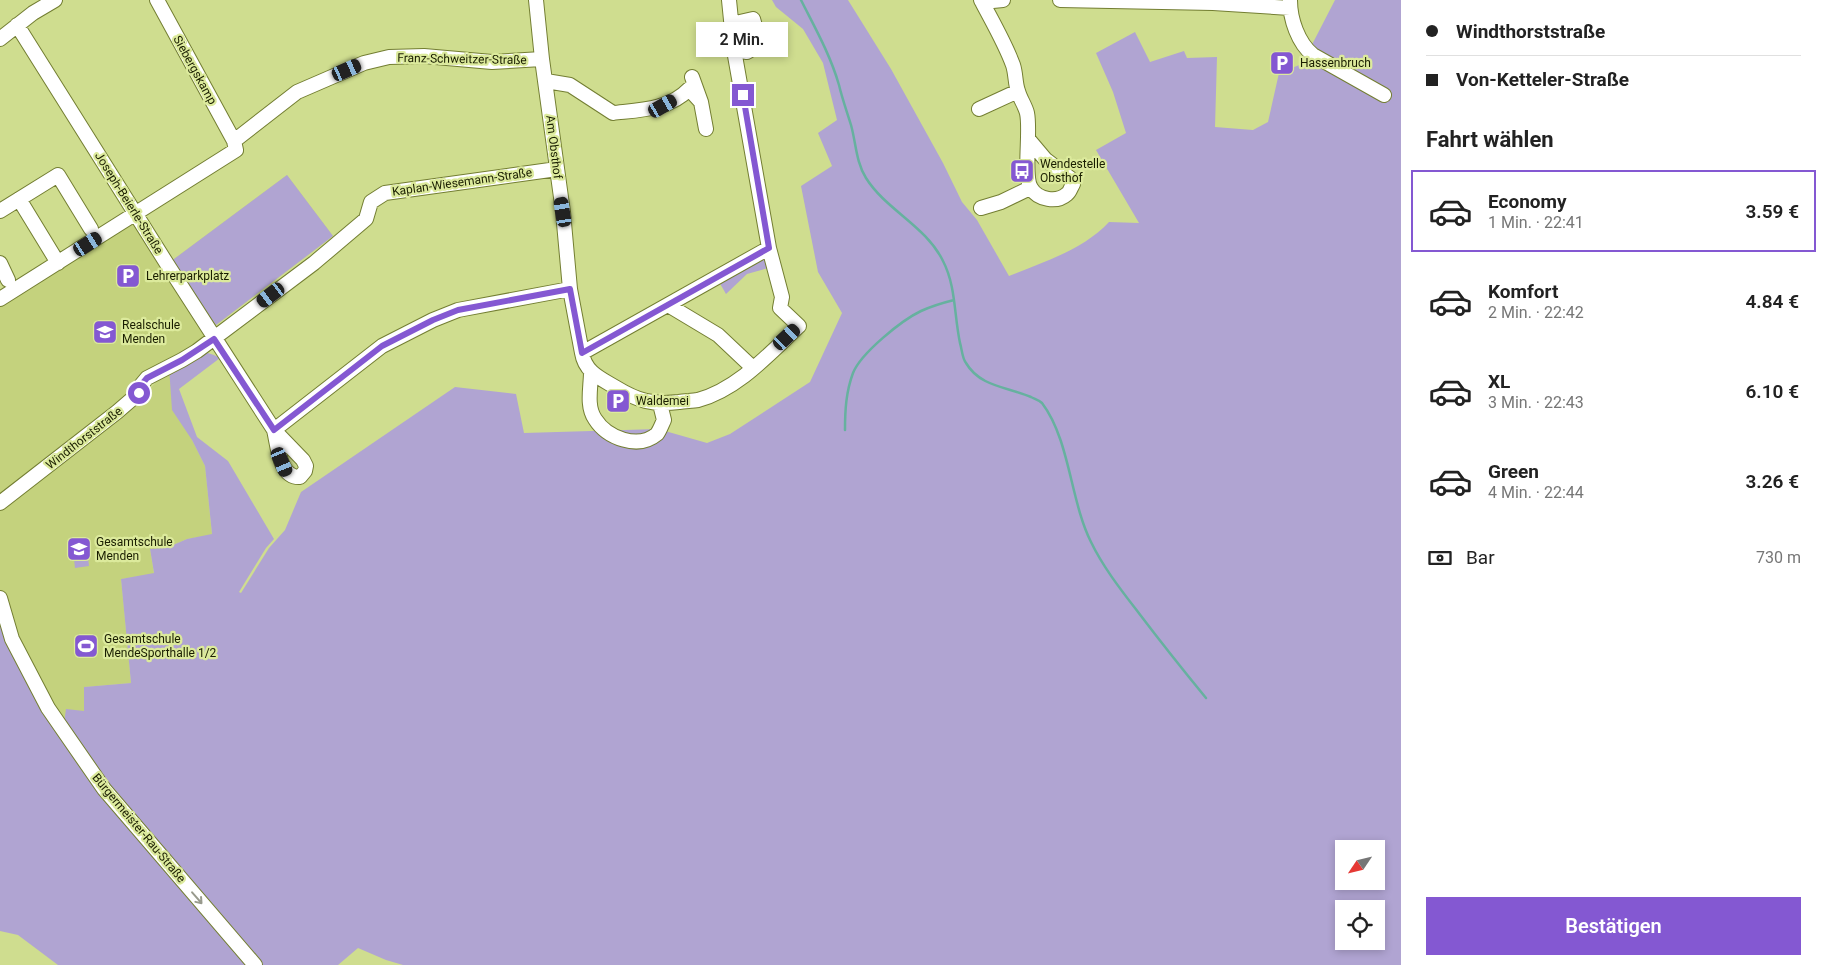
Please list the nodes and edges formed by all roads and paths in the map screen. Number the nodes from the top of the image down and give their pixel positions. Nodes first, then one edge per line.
1 (55, 0) edge
2 (156, 0) edge
3 (536, 0) edge
4 (729, 0) edge
5 (1003, 0) edge
6 (1060, 0) edge
7 (982, 1) edge
8 (1290, 4) edge
9 (731, 24) junction
10 (17, 25) junction
11 (0, 40) edge
12 (734, 50) junction
13 (542, 59) junction
14 (692, 77) dead end
15 (546, 81) junction
16 (1018, 91) junction
17 (1384, 95) dead end
18 (701, 102) junction
19 (979, 109) dead end
20 (706, 129) dead end
21 (1029, 140) junction
22 (234, 141) junction
23 (557, 169) junction
24 (1030, 188) junction
25 (19, 199) junction
26 (981, 208) dead end
27 (0, 211) edge
28 (136, 214) junction
29 (91, 229) dead end
30 (769, 248) junction
31 (0, 263) edge
32 (58, 263) junction
33 (8, 280) dead end
34 (570, 289) junction
35 (0, 299) edge
36 (668, 304) junction
37 (214, 339) junction
38 (582, 353) junction
39 (753, 368) junction
40 (591, 372) junction
41 (660, 404) junction
42 (0, 503) edge
43 (0, 598) edge
44 (255, 965) edge

1 - 10 street
2 - 22 street, Siebergskamp
3 - 13 street, Am Obsthof
4 - 9 street
5 - 7 street
6 - 8 street
7 - 16 street
8 - 17 street
9 - 12 street
9 - 12 street
10 - 11 street
10 - 28 street, Joseph-Beierle-Straße
12 - 30 street
13 - 15 street, Am Obsthof
13 - 22 street, Franz-Schweitzer-Straße
14 - 18 street
15 - 18 street
15 - 23 street, Am Obsthof
16 - 19 street
16 - 21 street
18 - 20 street
21 - 24 street
21 - 24 street
22 - 28 street, Franz-Schweitzer-Straße
23 - 34 street, Am Obsthof
23 - 37 street, Kaplan-Wiesemann-Straße
24 - 26 street
25 - 27 street
25 - 29 street
25 - 32 street
28 - 32 street
28 - 37 street, Joseph-Beierle-Straße
30 - 36 street
30 - 39 street
31 - 33 street
32 - 35 street
34 - 37 street, Joseph-Beierle-Straße
34 - 38 street, Am Obsthof
36 - 38 street
36 - 39 street
37 - 42 street, Windthorststraße
38 - 40 street
39 - 41 street
40 - 41 street
40 - 41 street
43 -> 44 street, Bürgermeister-Rau-Straße

